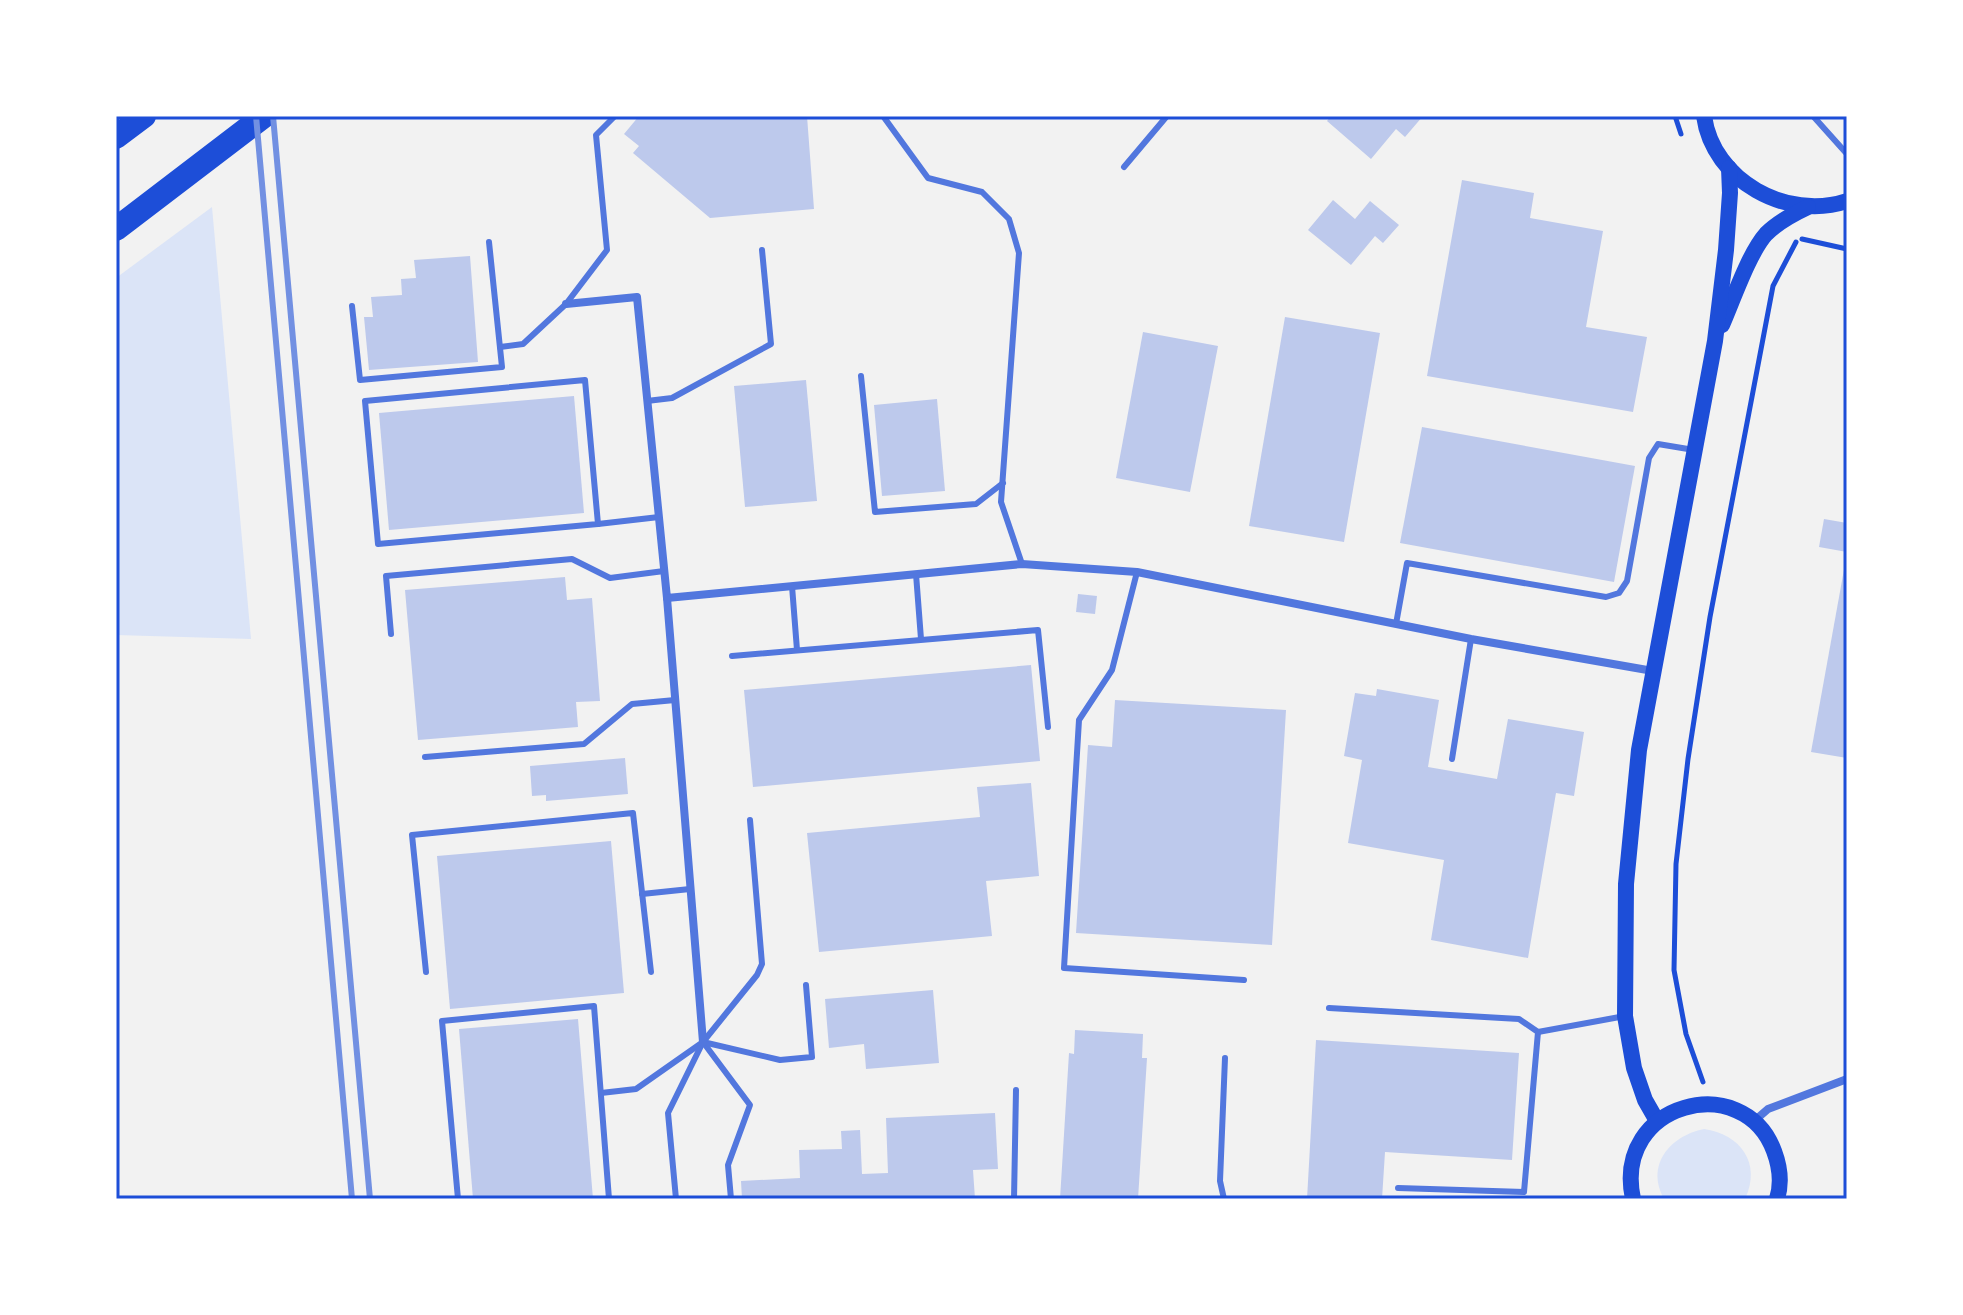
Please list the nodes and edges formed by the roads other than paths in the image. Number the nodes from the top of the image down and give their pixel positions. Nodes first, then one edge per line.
1 (144, 116) edge
2 (264, 116) edge
3 (615, 116) edge
4 (883, 116) edge
5 (1167, 116) edge
6 (1704, 116) edge
7 (1813, 116) edge
8 (116, 137) edge
9 (1847, 154) edge
10 (1124, 167) dead end
11 (1729, 168) junction
12 (1843, 206) edge
13 (1808, 207) junction
14 (116, 229) edge
15 (489, 242) dead end
16 (762, 250) dead end
17 (566, 304) junction
18 (352, 306) dead end
19 (1715, 341) junction
20 (500, 347) junction
21 (861, 376) dead end
22 (647, 401) junction
23 (1694, 450) junction
24 (1003, 483) junction
25 (659, 517) junction
26 (598, 524) junction
27 (1022, 564) junction
28 (664, 571) junction
29 (1137, 572) junction
30 (916, 574) junction
31 (792, 586) junction
32 (667, 598) junction
33 (1396, 624) junction
34 (391, 634) dead end
35 (921, 639) junction
36 (1471, 639) junction
37 (797, 650) junction
38 (732, 656) dead end
39 (1654, 671) junction
40 (675, 700) junction
41 (1048, 727) dead end
42 (425, 757) dead end
43 (1452, 759) dead end
44 (750, 820) dead end
45 (690, 889) junction
46 (642, 894) junction
47 (426, 972) dead end
48 (651, 972) dead end
49 (1244, 980) dead end
50 (806, 985) dead end
51 (1329, 1008) dead end
52 (1625, 1016) junction
53 (1538, 1032) junction
54 (703, 1042) junction
55 (1225, 1058) dead end
56 (1847, 1079) edge
57 (1016, 1090) dead end
58 (601, 1093) junction
59 (1657, 1121) junction
60 (1753, 1122) junction
61 (1398, 1188) dead end
62 (1628, 1195) edge
63 (458, 1199) edge
64 (609, 1199) edge
65 (676, 1199) edge
66 (731, 1199) edge
67 (1014, 1199) edge
68 (1224, 1199) edge
69 (1777, 1199) edge

1 - 8 highway
2 - 14 highway
3 - 17 lane
4 - 24 lane
5 - 10 lane
6 - 11 main road
7 - 9 lane
11 - 13 main road
11 - 19 main road
12 - 13 main road
13 - 19 main road
15 - 20 lane
16 - 22 lane
17 - 20 lane
17 - 22 street
18 - 20 lane
19 - 23 main road
21 - 24 lane
22 - 25 street
23 - 33 lane
23 - 39 main road
24 - 27 lane
25 - 26 lane
25 - 28 street
26 - 26 lane
27 - 29 street
27 - 30 street
28 - 32 street
28 - 34 lane
29 - 33 street
29 - 49 lane
30 - 31 street
30 - 35 lane
31 - 32 street
31 - 37 lane
32 - 40 street
33 - 36 street
35 - 37 lane
35 - 41 lane
36 - 39 street
36 - 43 lane
37 - 38 lane
39 - 52 main road
40 - 42 lane
40 - 45 street
44 - 54 lane
45 - 46 lane
45 - 54 street
46 - 47 lane
46 - 48 lane
50 - 54 lane
51 - 53 lane
52 - 53 lane
52 - 59 main road
53 - 61 lane
54 - 58 lane
54 - 65 lane
54 - 66 lane
55 - 68 lane
56 - 60 street
57 - 67 lane
58 - 63 lane
58 - 64 lane
59 - 60 main road
59 - 62 main road
60 - 69 main road

